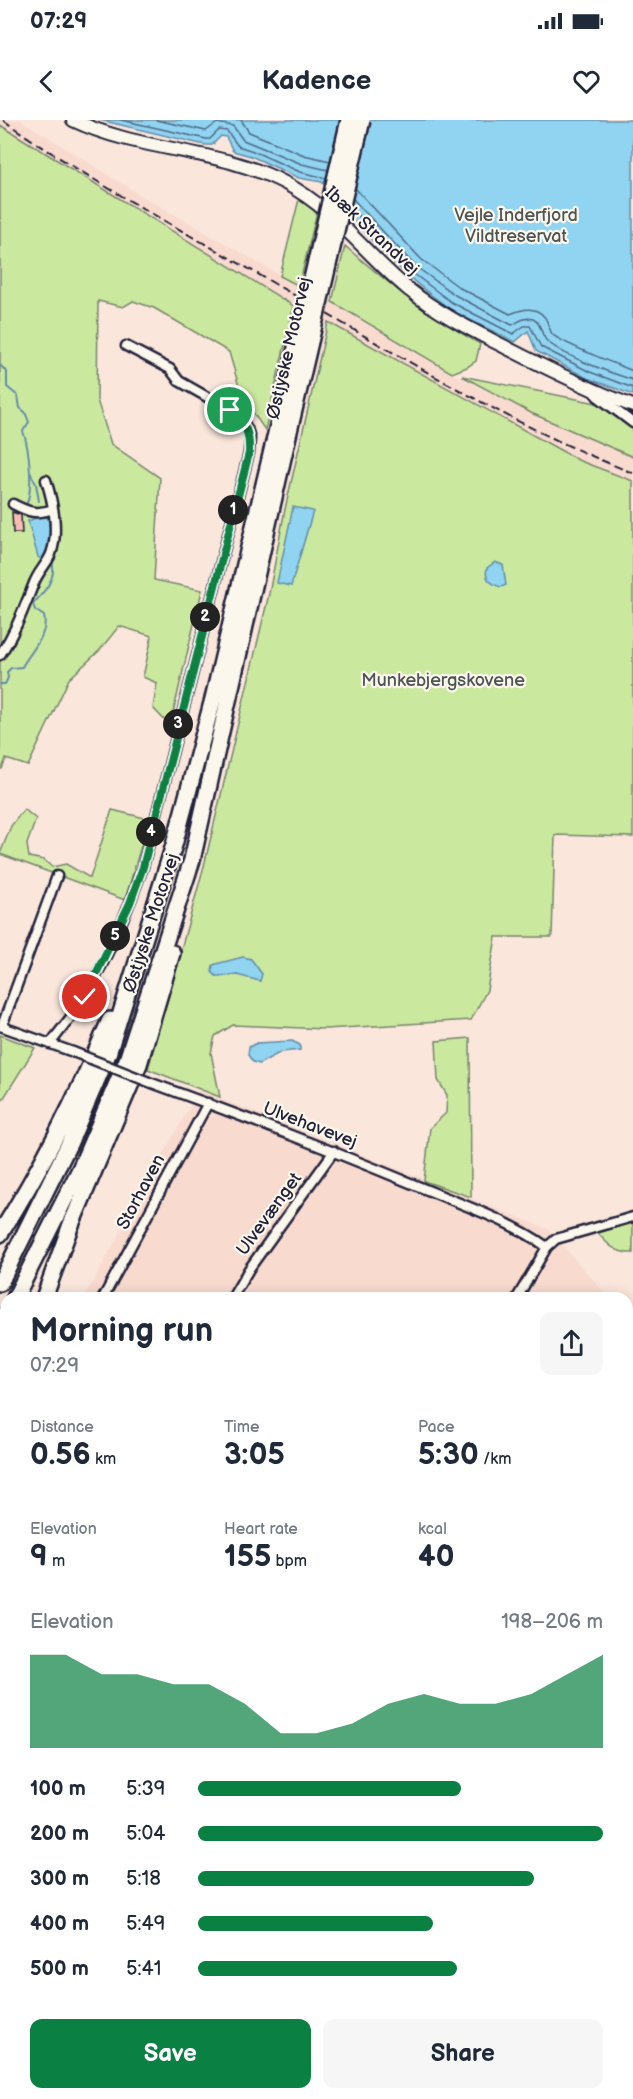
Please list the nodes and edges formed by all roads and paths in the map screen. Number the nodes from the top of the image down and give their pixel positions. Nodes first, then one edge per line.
1 (73, 120) edge
2 (349, 120) edge
3 (362, 120) edge
4 (126, 346) dead end
5 (599, 393) junction
6 (633, 406) edge
7 (633, 423) edge
8 (281, 439) junction
9 (46, 480) dead end
10 (13, 504) dead end
11 (53, 509) junction
12 (0, 655) edge
13 (192, 860) junction
14 (57, 876) dead end
15 (147, 931) junction
16 (1, 1026) edge
17 (50, 1044) junction
18 (208, 1103) junction
19 (334, 1151) junction
20 (633, 1217) edge
21 (0, 1234) edge
22 (547, 1247) junction
23 (0, 1283) edge
24 (18, 1292) edge
25 (46, 1292) edge
26 (106, 1292) edge
27 (236, 1292) edge
28 (521, 1292) edge

1 - 5 street, Ibæk Strandvej
2 - 8 highway, Østjyske Motorvej, bridge
3 - 8 highway, Østjyske Motorvej, bridge
4 - 17 street
5 - 6 street, Ibæk Strandvej
5 - 7 street, Ibæk Strandvej
8 - 13 highway, Østjyske Motorvej
8 - 15 highway, Østjyske Motorvej
9 - 11 street
10 - 11 street
11 - 12 street
13 - 24 highway, Østjyske Motorvej
13 - 25 highway
14 - 16 street
15 - 21 highway
15 - 23 highway, Østjyske Motorvej
16 - 17 street, Ulvehavevej
17 - 18 street, Ulvehavevej, bridge
18 - 19 street, Ulvehavevej
18 - 26 street, Storhaven
19 - 22 street, Ulvehavevej
19 - 27 street, Ulvevænget
20 - 22 street
22 - 28 street

